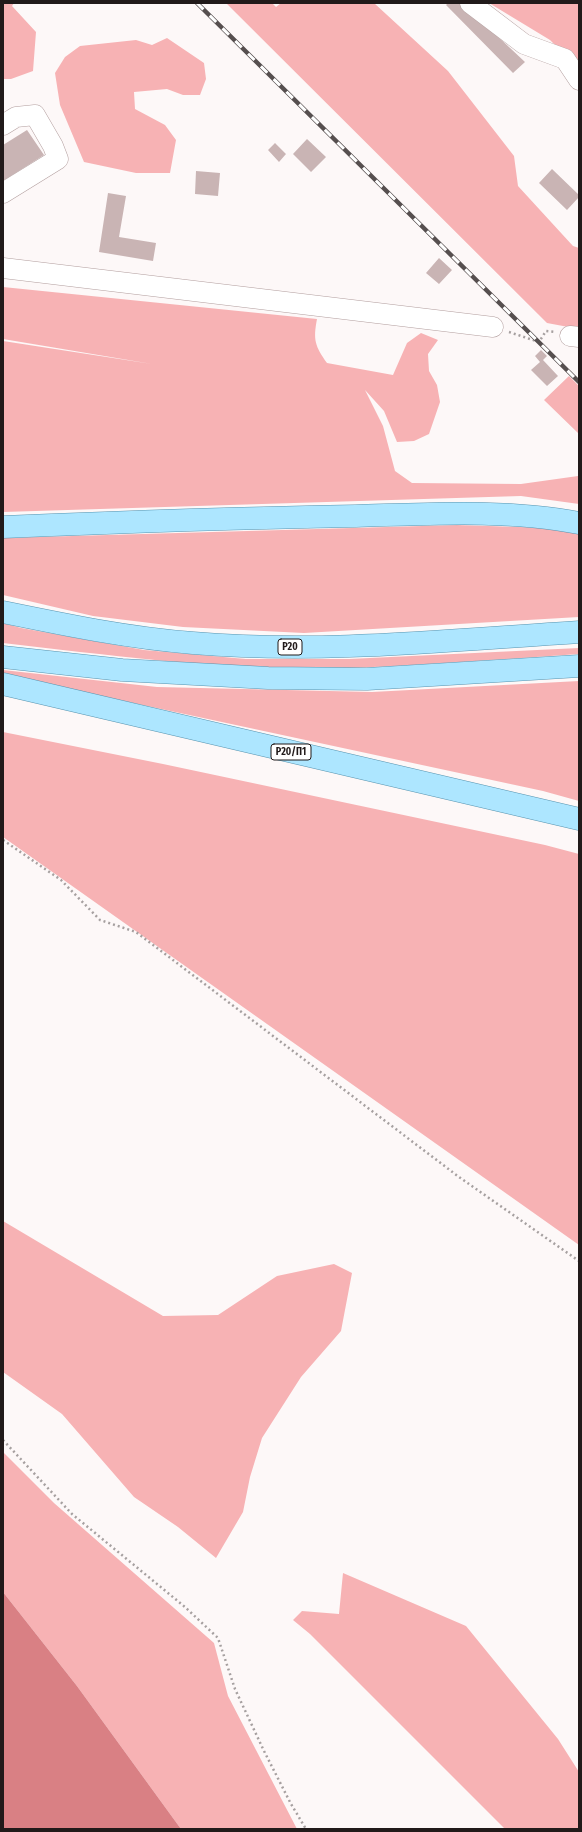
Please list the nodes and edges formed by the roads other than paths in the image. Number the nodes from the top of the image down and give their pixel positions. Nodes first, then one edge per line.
1 (470, 3) edge
2 (579, 80) edge
3 (3, 125) edge
4 (3, 193) edge
5 (3, 268) edge
6 (493, 327) road end
7 (579, 523) edge
8 (3, 527) edge
9 (3, 612) edge
10 (579, 632) edge
11 (3, 657) edge
12 (579, 666) edge
13 (3, 684) edge
14 (579, 819) edge

1 - 2 street
3 - 4 street
5 - 6 street
7 - 8 main road
9 - 10 main road, Р20
11 - 12 main road
13 - 14 main road, Р20/П1

